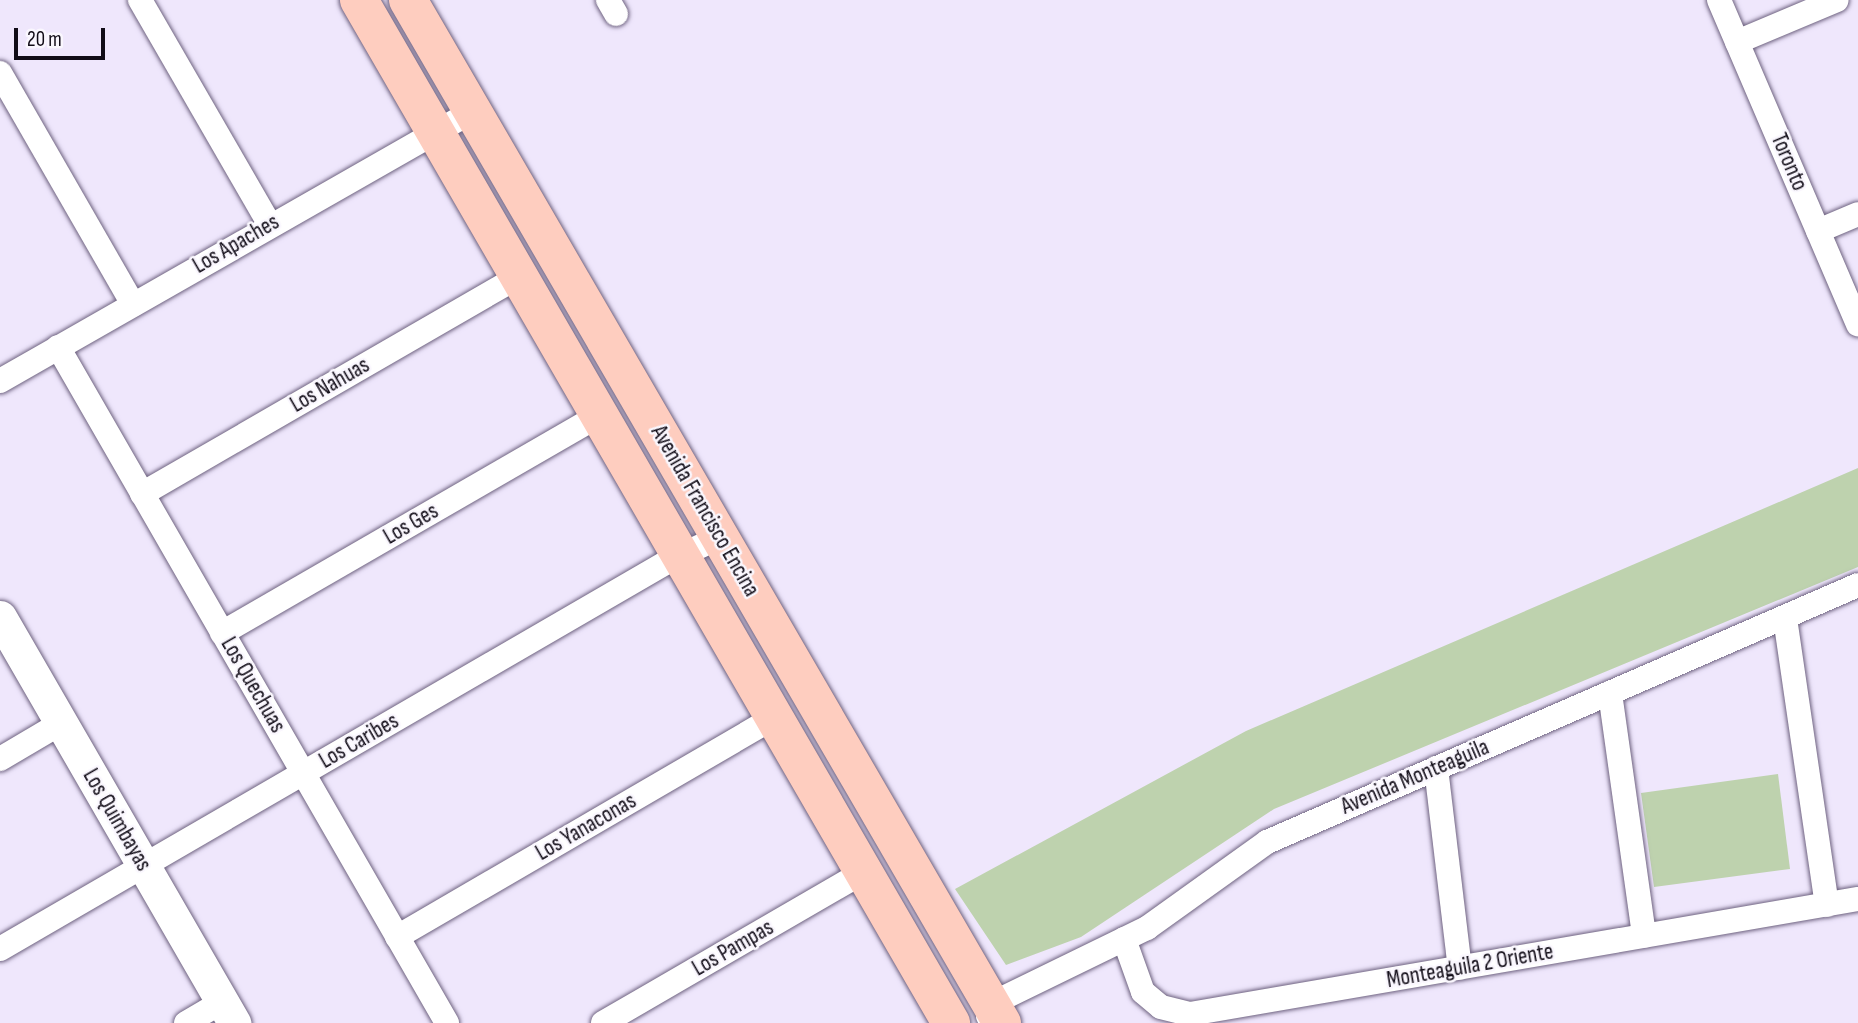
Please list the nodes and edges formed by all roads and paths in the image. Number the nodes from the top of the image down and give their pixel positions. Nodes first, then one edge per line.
1 (140, 0) edge
2 (408, 0) edge
3 (1719, 0) edge
4 (1837, 0) edge
5 (376, 6) edge
6 (1737, 42) junction
7 (0, 73) edge
8 (473, 111) junction
9 (434, 130) junction
10 (1858, 214) edge
11 (270, 225) junction
12 (1818, 230) junction
13 (519, 276) junction
14 (133, 304) junction
15 (1858, 325) edge
16 (58, 347) junction
17 (0, 381) edge
18 (599, 415) junction
19 (142, 494) junction
20 (720, 537) junction
21 (680, 555) junction
22 (1858, 585) edge
23 (0, 617) edge
24 (1785, 618) junction
25 (222, 633) junction
26 (1610, 693) junction
27 (774, 718) junction
28 (61, 723) junction
29 (0, 759) edge
30 (1436, 768) junction
31 (303, 773) junction
32 (143, 866) junction
33 (863, 872) junction
34 (1858, 899) edge
35 (1827, 905) junction
36 (1644, 936) junction
37 (397, 937) junction
38 (1124, 939) junction
39 (0, 948) edge
40 (1460, 968) junction
41 (228, 1013) edge
42 (993, 1017) edge
43 (186, 1023) edge
44 (447, 1023) edge
45 (603, 1023) edge
46 (951, 1023) edge

1 - 11 street
2 - 8 main road, Avenida Francisco Encina
3 - 6 street, Toronto
4 - 6 street
5 - 9 main road, Avenida Francisco Encina
6 - 12 street, Toronto
7 - 14 street
8 - 9 street, Los Apaches
8 - 20 main road, Avenida Francisco Encina
9 - 11 street, Los Apaches
9 - 13 main road, Avenida Francisco Encina
10 - 12 street
11 - 14 street, Los Apaches
12 - 15 street, Toronto
13 - 18 main road, Avenida Francisco Encina
13 - 19 street, Los Nahuas
14 - 16 street, Los Apaches
16 - 17 street, Los Apaches
16 - 19 street, Los Quechuas
18 - 21 main road, Avenida Francisco Encina
18 - 25 street, Los Ges
19 - 25 street, Los Quechuas
20 - 21 street, Los Caribes
20 - 42 main road, Avenida Francisco Encina
21 - 27 main road, Avenida Francisco Encina
21 - 31 street, Los Caribes
22 - 24 street, Avenida Monteaguila
23 - 28 street, Los Quimbayas
24 - 26 street, Avenida Monteaguila
24 - 35 street
25 - 31 street, Los Quechuas
26 - 30 street, Avenida Monteaguila
26 - 36 street
27 - 33 main road, Avenida Francisco Encina
27 - 37 street, Los Yanaconas
28 - 29 street
28 - 32 street, Los Quimbayas
30 - 38 street, Avenida Monteaguila
30 - 40 street
31 - 32 street, Los Caribes
31 - 37 street, Los Quechuas
32 - 39 street, Los Caribes
32 - 41 street, Los Quimbayas
33 - 45 street, Los Pampas
33 - 46 main road, Avenida Francisco Encina
34 - 35 street, Monteaguila 2 Oriente
35 - 36 street, Monteaguila 2 Oriente
36 - 40 street, Monteaguila 2 Oriente
37 - 44 street, Los Quechuas
38 - 40 street, Monteaguila 2 Oriente
38 - 42 street, Avenida Monteaguila
41 - 43 street

